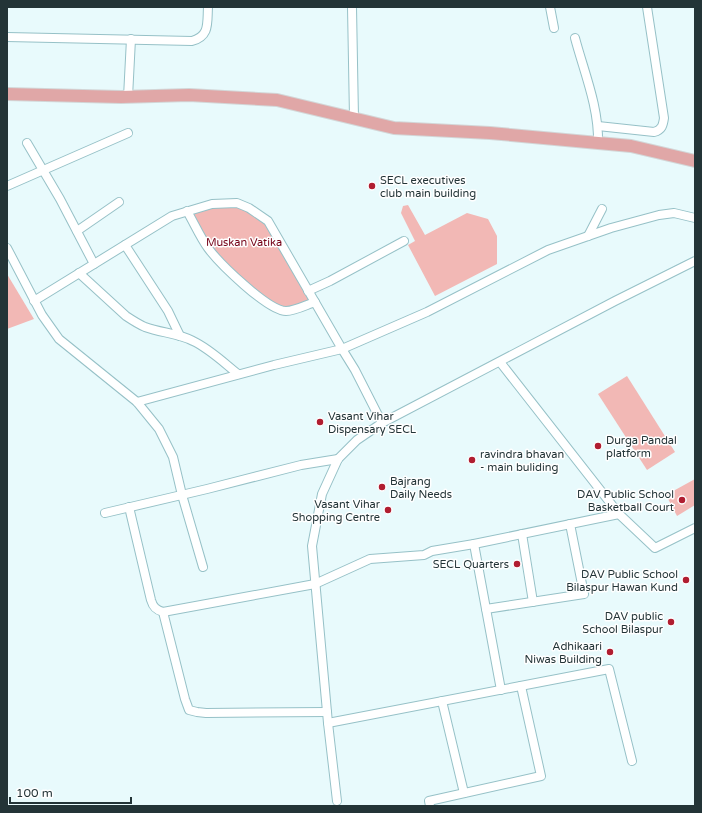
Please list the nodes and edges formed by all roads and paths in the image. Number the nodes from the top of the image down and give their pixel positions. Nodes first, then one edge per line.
1 (208, 7) edge
2 (352, 7) edge
3 (550, 7) edge
4 (647, 7) edge
5 (554, 28) dead end
6 (7, 38) edge
7 (575, 38) dead end
8 (131, 39) junction
9 (7, 94) edge
10 (128, 97) junction
11 (354, 118) junction
12 (598, 126) junction
13 (128, 133) dead end
14 (27, 143) dead end
15 (598, 143) junction
16 (695, 161) edge
17 (43, 170) junction
18 (7, 186) edge
19 (119, 202) dead end
20 (602, 209) dead end
21 (187, 211) junction
22 (695, 218) edge
23 (77, 231) junction
24 (588, 236) junction
25 (404, 241) dead end
26 (125, 245) junction
27 (7, 248) edge
28 (695, 261) edge
29 (94, 264) junction
30 (79, 273) junction
31 (308, 291) junction
32 (34, 301) junction
33 (315, 302) junction
34 (180, 336) junction
35 (342, 349) junction
36 (500, 362) junction
37 (238, 374) junction
38 (137, 402) junction
39 (382, 423) junction
40 (338, 459) junction
41 (182, 495) junction
42 (129, 507) junction
43 (105, 513) dead end
44 (619, 514) junction
45 (570, 524) junction
46 (695, 528) edge
47 (522, 534) junction
48 (474, 544) junction
49 (203, 567) dead end
50 (315, 584) junction
51 (533, 602) junction
52 (486, 609) junction
53 (163, 612) junction
54 (521, 686) junction
55 (501, 690) junction
56 (442, 701) junction
57 (327, 712) junction
58 (328, 723) junction
59 (632, 761) dead end
60 (464, 793) junction
61 (337, 801) dead end
62 (430, 806) edge

1 - 8 street
2 - 11 street
3 - 5 street
4 - 12 street
6 - 8 street
7 - 12 street
8 - 10 street
9 - 10 main road
10 - 11 main road
11 - 15 main road
12 - 15 street
13 - 17 street
14 - 17 street
15 - 16 main road
17 - 18 street
17 - 23 street
19 - 23 street
20 - 24 street
21 - 26 street
21 - 31 street
21 - 33 street
22 - 24 street
23 - 29 street
24 - 35 street
25 - 31 street
26 - 29 street
26 - 34 street
27 - 32 street
28 - 36 street
29 - 30 street
30 - 32 street
30 - 34 street
31 - 33 street
32 - 38 street
33 - 35 street
34 - 37 street
35 - 37 street
35 - 39 street
36 - 39 street
36 - 44 street
37 - 38 street
38 - 41 street
39 - 40 street
40 - 41 street
40 - 50 street
41 - 42 street
41 - 49 street
42 - 43 street
42 - 53 street
44 - 45 street
44 - 46 street
45 - 47 street
45 - 51 street
47 - 48 street
47 - 51 street
48 - 50 street
48 - 52 street
50 - 53 street
50 - 57 street
51 - 52 street
52 - 55 street
53 - 57 street
54 - 55 street
54 - 59 street
54 - 60 street
55 - 56 street
56 - 58 street
56 - 60 street
57 - 58 street
58 - 61 street
60 - 62 street

